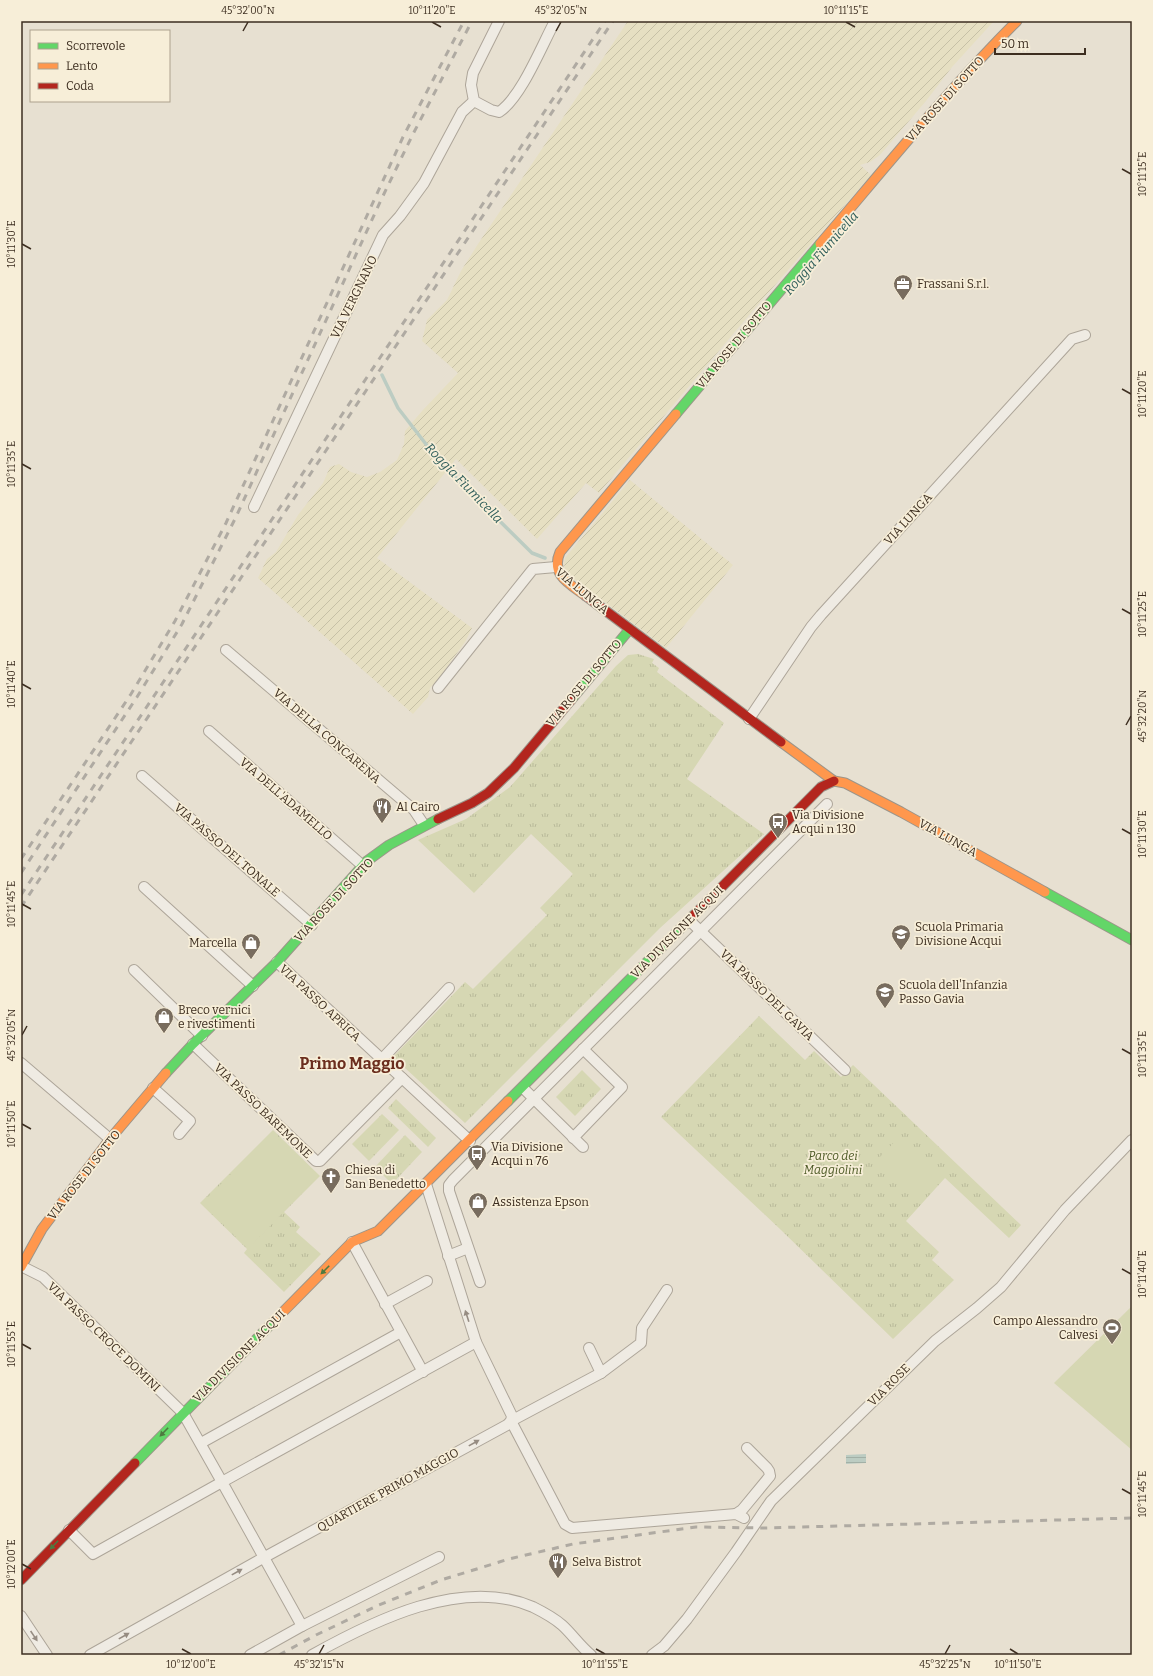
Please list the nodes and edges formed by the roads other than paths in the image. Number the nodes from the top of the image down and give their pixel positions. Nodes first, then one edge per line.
1 (499, 21) edge
2 (555, 21) edge
3 (1017, 21) edge
4 (474, 101) junction
5 (1085, 335) dead end
6 (254, 507) dead end
7 (556, 567) junction
8 (628, 630) junction
9 (226, 650) dead end
10 (438, 688) dead end
11 (749, 719) junction
12 (209, 731) dead end
13 (142, 776) dead end
14 (834, 781) junction
15 (827, 804) dead end
16 (424, 826) junction
17 (363, 866) junction
18 (144, 887) dead end
19 (689, 920) junction
20 (312, 925) junction
21 (700, 931) junction
22 (1132, 940) edge
23 (276, 962) junction
24 (134, 970) dead end
25 (253, 986) junction
26 (449, 988) dead end
27 (202, 1036) junction
28 (193, 1044) junction
29 (583, 1049) junction
30 (382, 1059) junction
31 (21, 1063) edge
32 (845, 1070) dead end
33 (402, 1078) junction
34 (153, 1088) junction
35 (523, 1088) junction
36 (533, 1098) junction
37 (179, 1134) dead end
38 (573, 1138) junction
39 (110, 1139) junction
40 (1132, 1140) edge
41 (468, 1143) junction
42 (583, 1147) dead end
43 (477, 1155) junction
44 (426, 1184) junction
45 (352, 1242) junction
46 (468, 1248) junction
47 (448, 1256) junction
48 (21, 1266) edge
49 (427, 1281) dead end
50 (480, 1282) dead end
51 (667, 1290) dead end
52 (385, 1304) junction
53 (401, 1332) junction
54 (476, 1342) junction
55 (589, 1348) dead end
56 (423, 1372) junction
57 (601, 1373) junction
58 (183, 1413) junction
59 (511, 1421) junction
60 (200, 1444) junction
61 (747, 1448) dead end
62 (222, 1482) junction
63 (69, 1530) junction
64 (439, 1557) dead end
65 (263, 1558) junction
66 (21, 1580) edge
67 (21, 1616) edge
68 (302, 1626) junction
69 (662, 1651) edge
70 (47, 1655) edge
71 (90, 1655) edge
72 (250, 1655) edge
73 (312, 1655) edge
74 (590, 1655) edge
75 (652, 1655) edge

1 - 4 street
2 - 4 street
3 - 7 street, VIA ROSE DI SOTTO
4 - 6 street, VIA VERGNANO
5 - 11 street, VIA LUNGA
7 - 8 street, VIA LUNGA
7 - 10 street, VIA LUNGA
8 - 11 street, VIA LUNGA
8 - 16 street, VIA ROSE DI SOTTO
9 - 16 street, VIA DELLA CONCARENA
11 - 14 street, VIA LUNGA
12 - 17 street, VIA DELL'ADAMELLO
13 - 20 street, VIA PASSO DEL TONALE
14 - 19 street, VIA DIVISIONE ACQUI
14 - 22 street, VIA LUNGA
15 - 21 street, VIA DIVISIONE ACQUI
16 - 17 street, VIA ROSE DI SOTTO
17 - 20 street, VIA ROSE DI SOTTO
18 - 25 street
19 - 21 street, VIA PASSO DEL GAVIA
19 - 35 street, VIA DIVISIONE ACQUI
20 - 23 street, VIA ROSE DI SOTTO
21 - 29 street, VIA DIVISIONE ACQUI
21 - 32 street, VIA PASSO DEL GAVIA
23 - 25 street, VIA ROSE DI SOTTO
23 - 30 street, VIA PASSO APRICA
24 - 27 street
25 - 27 street, VIA ROSE DI SOTTO
26 - 30 street
27 - 28 street, VIA ROSE DI SOTTO
28 - 33 street, VIA PASSO BAREMONE
28 - 34 street, VIA ROSE DI SOTTO
29 - 36 street, VIA DIVISIONE ACQUI
29 - 38 street
30 - 33 street, VIA PASSO APRICA
31 - 39 street
33 - 41 street, VIA PASSO APRICA
34 - 37 street
34 - 39 street, VIA ROSE DI SOTTO
35 - 36 street
35 - 41 street, VIA DIVISIONE ACQUI
36 - 38 street
36 - 43 street, VIA DIVISIONE ACQUI
38 - 42 street
39 - 48 street, VIA ROSE DI SOTTO
40 - 69 street, VIA ROSE
41 - 43 street
41 - 44 street, VIA DIVISIONE ACQUI
43 - 46 street, VIA DIVISIONE ACQUI
44 - 45 street, VIA DIVISIONE ACQUI
44 - 47 street
45 - 52 street
45 -> 58 street, VIA DIVISIONE ACQUI
46 - 47 street
46 - 50 street, VIA DIVISIONE ACQUI
54 -> 47 street
48 - 58 street, VIA PASSO CROCE DOMINI
49 - 52 street
51 - 57 street, QUARTIERE PRIMO MAGGIO
52 - 53 street
53 - 56 street
53 - 60 street
54 - 56 street
54 - 59 street
55 - 57 street
56 - 62 street
57 - 59 street, QUARTIERE PRIMO MAGGIO
58 - 60 street
58 -> 63 street, VIA DIVISIONE ACQUI
59 - 61 street
65 -> 59 street, QUARTIERE PRIMO MAGGIO
60 - 62 street
62 - 63 street
62 - 65 street
63 -> 66 street, VIA DIVISIONE ACQUI
64 - 68 street
65 - 68 street
71 -> 65 street, QUARTIERE PRIMO MAGGIO
67 -> 70 street
68 - 72 street
69 - 75 street, VIA ROSE
73 - 74 street

